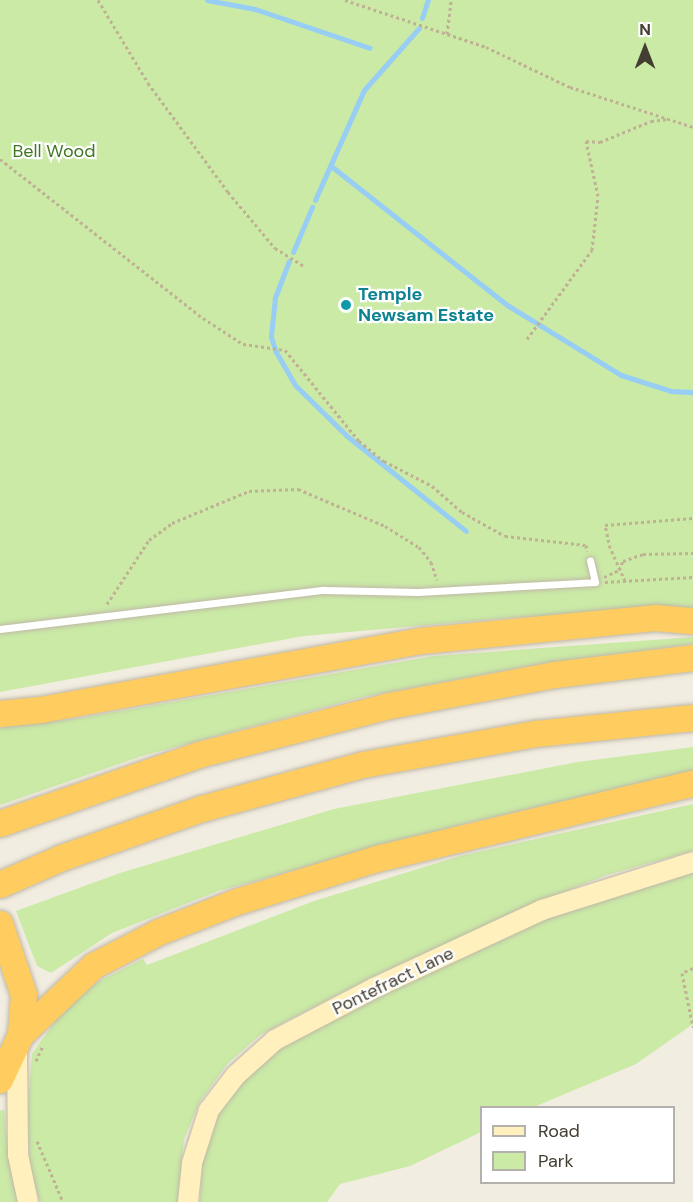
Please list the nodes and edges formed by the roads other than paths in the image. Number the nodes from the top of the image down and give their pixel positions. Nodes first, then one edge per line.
1 (590, 561) road end
2 (693, 606) edge
3 (656, 618) junction
4 (693, 621) edge
5 (0, 629) edge
6 (693, 658) edge
7 (0, 714) edge
8 (693, 718) edge
9 (693, 784) edge
10 (0, 824) edge
11 (693, 862) edge
12 (0, 885) edge
13 (0, 924) edge
14 (28, 1041) junction
15 (0, 1080) edge
16 (28, 1202) edge
17 (188, 1202) edge

1 - 5 lane
2 - 3 highway
3 - 4 highway
3 - 7 highway
6 - 10 highway
8 - 12 highway
9 - 14 highway
11 - 17 street, Pontefract Lane
13 - 14 highway
14 - 15 highway
14 - 16 street

